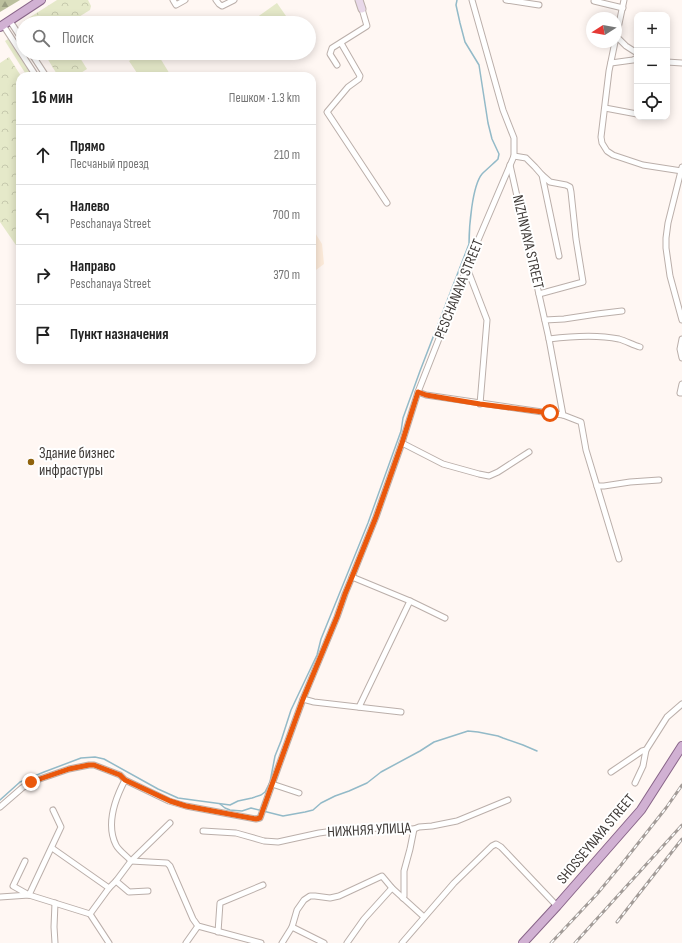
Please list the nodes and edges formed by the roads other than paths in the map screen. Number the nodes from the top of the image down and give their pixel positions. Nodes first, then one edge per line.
1 (41, 0) edge
2 (173, 0) edge
3 (185, 0) edge
4 (216, 0) edge
5 (234, 0) edge
6 (359, 0) edge
7 (472, 0) edge
8 (506, 0) edge
9 (624, 0) edge
10 (594, 1) dead end
11 (539, 5) dead end
12 (623, 8) junction
13 (362, 10) joint
14 (622, 12) edge
15 (16, 16) edge
16 (16, 16) edge
17 (4, 24) edge
18 (16, 35) edge
19 (622, 42) edge
20 (341, 43) junction
21 (16, 44) edge
22 (614, 48) edge
23 (634, 51) edge
24 (26, 60) edge
25 (36, 60) edge
26 (634, 60) edge
27 (670, 62) edge
28 (611, 63) junction
29 (682, 63) edge
30 (337, 65) dead end
31 (34, 72) edge
32 (43, 72) edge
33 (605, 108) junction
34 (634, 113) edge
35 (514, 156) junction
36 (510, 165) junction
37 (682, 170) edge
38 (542, 175) junction
39 (387, 203) dead end
40 (559, 256) dead end
41 (467, 268) junction
42 (540, 294) junction
43 (622, 311) dead end
44 (545, 320) junction
45 (682, 320) edge
46 (549, 339) junction
47 (682, 339) edge
48 (640, 347) dead end
49 (682, 358) edge
50 (682, 384) edge
51 (418, 392) junction
52 (682, 393) edge
53 (480, 404) junction
54 (563, 415) junction
55 (402, 443) junction
56 (529, 452) dead end
57 (659, 480) dead end
58 (597, 486) junction
59 (619, 559) dead end
60 (352, 577) junction
61 (410, 601) junction
62 (445, 618) dead end
63 (303, 699) junction
64 (682, 704) edge
65 (359, 708) junction
66 (401, 712) dead end
67 (682, 746) edge
68 (646, 750) junction
69 (611, 772) dead end
70 (125, 780) junction
71 (635, 783) dead end
72 (272, 784) junction
73 (299, 793) dead end
74 (508, 800) dead end
75 (0, 807) edge
76 (53, 810) dead end
77 (170, 823) dead end
78 (414, 829) junction
79 (203, 831) dead end
80 (52, 848) junction
81 (25, 861) dead end
82 (131, 861) junction
83 (116, 881) junction
84 (263, 884) dead end
85 (109, 888) junction
86 (392, 888) junction
87 (148, 891) dead end
88 (29, 894) junction
89 (0, 897) edge
90 (403, 898) junction
91 (55, 903) junction
92 (557, 906) junction
93 (90, 914) junction
94 (424, 917) junction
95 (198, 926) junction
96 (292, 927) junction
97 (218, 932) junction
98 (55, 943) edge
99 (109, 943) edge
100 (186, 943) edge
101 (261, 943) edge
102 (282, 943) edge
103 (324, 943) edge
104 (347, 943) edge
105 (402, 943) edge
106 (523, 943) edge

1 - 16 main road
2 - 3 street
4 - 5 street
6 - 13 street
7 - 35 street, PESCHANAYA STREET
8 - 11 street
9 - 12 street
10 - 12 street
12 - 14 street
13 - 20 street
15 - 17 main road
17 - 18 street
17 - 21 street
19 - 23 street
20 - 30 street
20 - 39 street
22 - 28 street
24 - 31 street
25 - 32 street
26 - 28 street
27 - 29 street
28 - 33 street
33 - 34 street
33 - 37 street
35 - 36 street, PESCHANAYA STREET
35 - 38 street
36 - 41 street, PESCHANAYA STREET
36 - 42 street, NIZHNYAYA STREET
37 - 45 street
38 - 40 street
38 - 42 street
41 - 51 street, PESCHANAYA STREET
41 - 53 street
42 - 44 street, NIZHNYAYA STREET
43 - 44 street
44 - 46 street, NIZHNYAYA STREET
46 - 48 street
46 - 54 street, NIZHNYAYA STREET
47 - 49 street
50 - 52 street
51 - 53 street
51 - 55 street, PESCHANAYA STREET
53 - 54 street
54 - 58 street
55 - 56 street
55 - 60 street, PESCHANAYA STREET
57 - 58 street
58 - 59 street
60 - 61 street
60 - 63 street, PESCHANAYA STREET
61 - 62 street
61 - 65 street
63 - 65 street
63 - 72 street, PESCHANAYA STREET
64 - 68 street, SHOSSEYNAYA STREET
65 - 66 street
67 - 92 main road, SHOSSEYNAYA STREET
68 - 69 street, SHOSSEYNAYA STREET
68 - 71 street, SHOSSEYNAYA STREET
70 - 72 street, PESCHANAYA STREET
70 - 75 street, PESCHANAYA STREET
70 - 82 street
72 - 73 street
74 - 78 street, НИЖНЯЯ УЛИЦА
76 - 80 street
77 - 82 street
78 - 79 street, НИЖНЯЯ УЛИЦА
78 - 90 street
80 - 85 street
80 - 88 street
81 - 88 street
82 - 83 street
82 - 95 street
83 - 85 street
83 - 87 street
84 - 97 street
85 - 93 street
86 - 90 street
86 - 96 street
86 - 104 street
88 - 89 street
88 - 91 street
90 - 94 street
91 - 93 street
91 - 98 street
92 - 94 street
92 - 106 main road, SHOSSEYNAYA STREET
93 - 99 street
94 - 105 street
95 - 97 street
95 - 100 street
96 - 102 street
96 - 103 street
97 - 101 street

